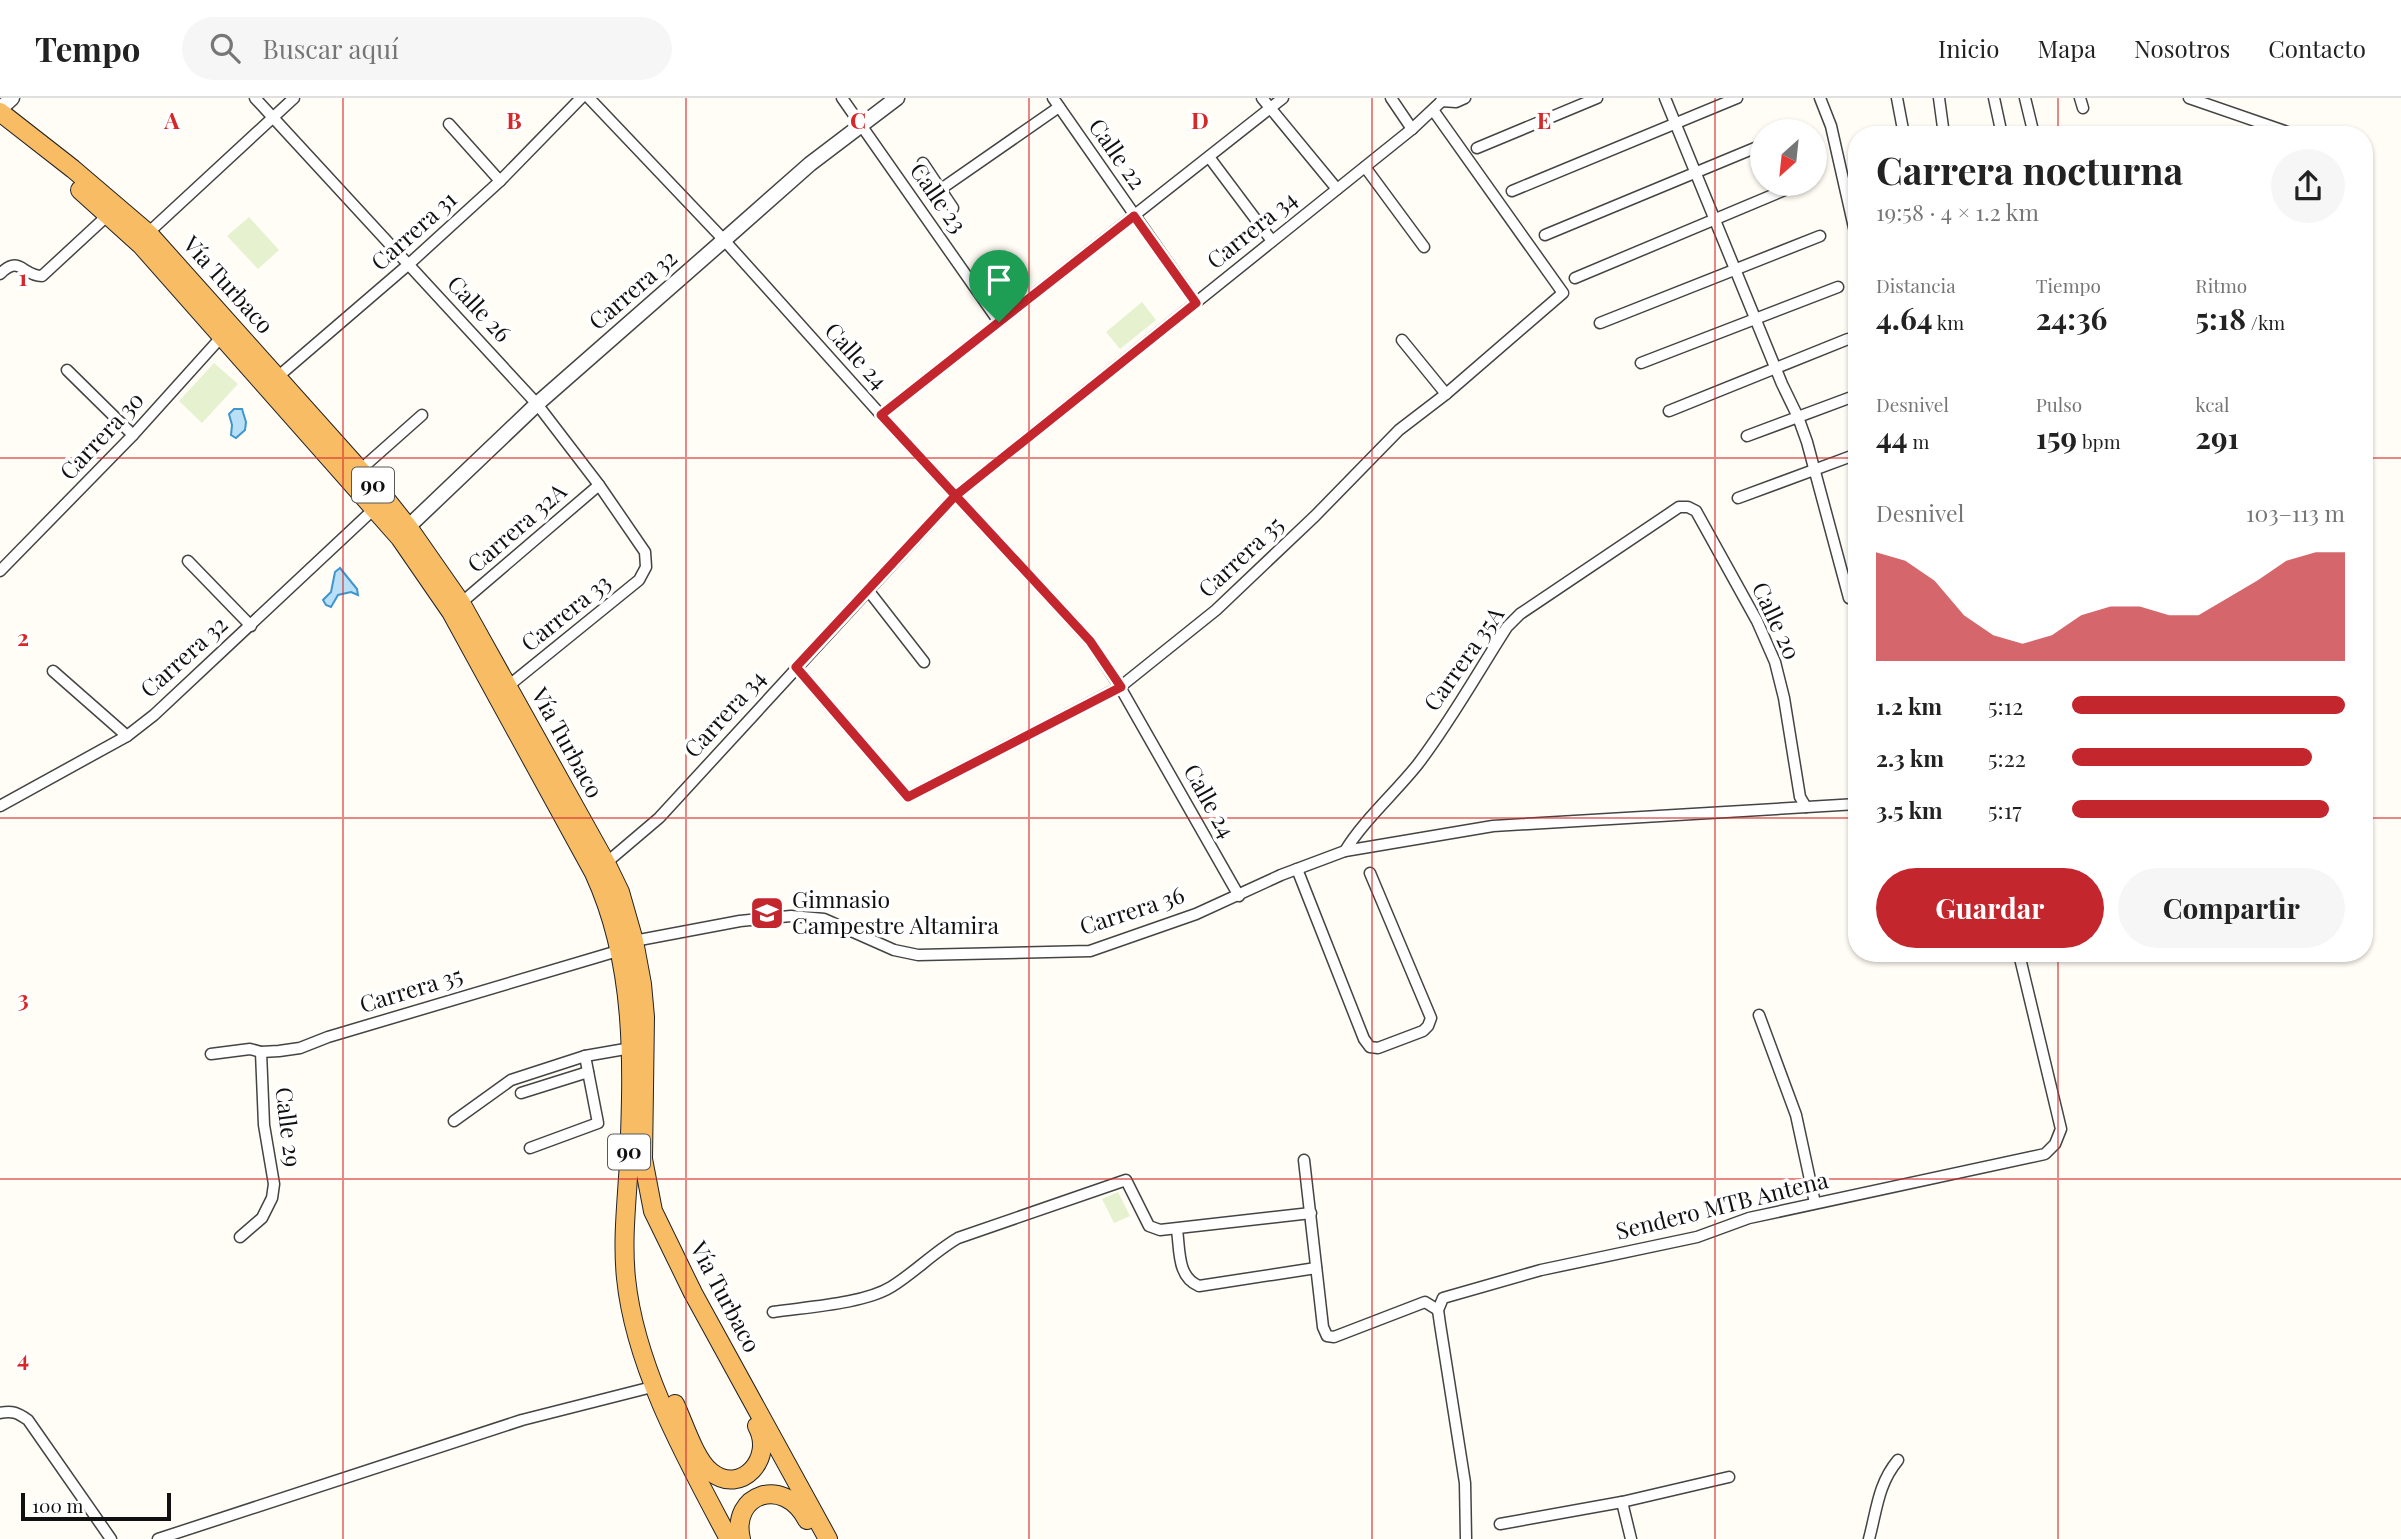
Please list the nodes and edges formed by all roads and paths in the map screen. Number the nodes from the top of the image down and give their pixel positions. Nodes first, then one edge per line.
1 (12, 98) edge
2 (255, 98) edge
3 (294, 98) edge
4 (581, 98) edge
5 (589, 98) edge
6 (842, 98) edge
7 (897, 98) edge
8 (1262, 98) edge
9 (1283, 98) edge
10 (1391, 98) edge
11 (1465, 98) edge
12 (1597, 98) edge
13 (1665, 98) edge
14 (1737, 98) edge
15 (1821, 98) edge
16 (1897, 98) edge
17 (1939, 98) edge
18 (1994, 98) edge
19 (2025, 98) edge
20 (2189, 98) edge
21 (1443, 100) edge
22 (1056, 102) edge
23 (1270, 108) junction
24 (1433, 110) junction
25 (0, 111) edge
26 (272, 117) junction
27 (449, 124) dead end
28 (1675, 124) junction
29 (861, 125) junction
30 (1902, 126) edge
31 (1943, 126) edge
32 (2000, 126) edge
33 (2032, 126) edge
34 (2270, 126) edge
35 (0, 128) edge
36 (1412, 129) junction
37 (1477, 148) dead end
38 (1750, 150) edge
39 (41, 151) junction
40 (1209, 157) junction
41 (923, 163) dead end
42 (1365, 167) junction
43 (1696, 172) junction
44 (500, 181) junction
45 (941, 189) junction
46 (1337, 189) junction
47 (1512, 191) dead end
48 (1771, 196) edge
49 (1848, 202) edge
50 (953, 208) dead end
51 (108, 215) junction
52 (1134, 216) junction
53 (1716, 219) junction
54 (148, 233) junction
55 (1545, 235) dead end
56 (1820, 236) dead end
57 (724, 240) junction
58 (1272, 241) junction
59 (1424, 247) dead end
60 (409, 264) junction
61 (1735, 269) junction
62 (0, 274) edge
63 (1575, 278) dead end
64 (1838, 287) dead end
65 (1196, 303) junction
66 (1755, 319) junction
67 (999, 322) junction
68 (1600, 323) dead end
69 (227, 331) junction
70 (1848, 339) dead end
71 (1402, 340) dead end
72 (1641, 363) dead end
73 (1776, 368) junction
74 (67, 370) dead end
75 (272, 382) junction
76 (1446, 394) junction
77 (1848, 398) edge
78 (537, 404) junction
79 (1669, 411) dead end
80 (422, 415) dead end
81 (881, 415) junction
82 (1798, 417) junction
83 (133, 435) junction
84 (1747, 436) dead end
85 (1848, 457) edge
86 (360, 470) junction
87 (1814, 470) junction
88 (600, 485) junction
89 (955, 496) junction
90 (1738, 498) dead end
91 (1688, 507) joint
92 (374, 509) junction
93 (408, 527) junction
94 (188, 561) dead end
95 (646, 567) joint
96 (0, 571) edge
97 (868, 590) junction
98 (1848, 594) edge
99 (461, 603) junction
100 (251, 626) junction
101 (924, 662) dead end
102 (796, 667) junction
103 (53, 671) dead end
104 (507, 687) junction
105 (1121, 687) junction
106 (127, 736) junction
107 (1848, 805) edge
108 (0, 806) edge
109 (1805, 807) junction
110 (1345, 851) junction
111 (606, 863) junction
112 (1297, 869) junction
113 (1370, 873) dead end
114 (1238, 896) junction
115 (628, 946) junction
116 (2020, 962) edge
117 (1759, 1014) dead end
118 (631, 1048) junction
119 (261, 1052) junction
120 (211, 1054) dead end
121 (585, 1056) junction
122 (588, 1072) junction
123 (521, 1093) dead end
124 (454, 1121) dead end
125 (530, 1148) dead end
126 (1304, 1160) dead end
127 (1815, 1203) junction
128 (1311, 1213) junction
129 (1177, 1230) junction
130 (240, 1237) dead end
131 (1317, 1268) junction
132 (693, 1293) junction
133 (1438, 1310) junction
134 (773, 1312) dead end
135 (642, 1353) junction
136 (656, 1386) junction
137 (0, 1413) edge
138 (1898, 1460) dead end
139 (1728, 1477) dead end
140 (1622, 1502) junction
141 (1500, 1524) dead end
142 (111, 1539) edge
143 (158, 1539) edge
144 (729, 1539) edge
145 (741, 1539) edge
146 (817, 1539) edge
147 (828, 1539) edge
148 (1466, 1539) edge
149 (1631, 1539) edge
150 (1869, 1539) edge

1 - 25 street
2 - 26 street, Calle 26
3 - 26 street
4 - 44 street, Carrera 31
5 - 57 street, Calle 24
6 - 29 street, Calle 23
7 - 29 street, Carrera 32
8 - 23 street
9 - 23 street
10 - 36 street
11 - 21 street
12 - 37 street
13 - 28 street
14 - 28 street
15 - 49 street
16 - 30 street
17 - 31 street
18 - 32 street
19 - 33 street
20 - 34 street
21 - 24 street, Carrera 34
22 - 45 street
22 - 52 street, Calle 22
23 - 40 street
23 - 46 street
24 - 36 street, Carrera 34
24 - 76 street, Carrera 35
25 - 39 highway, Vía Turbaco / 90
26 - 54 street
26 - 60 street, Calle 26
27 - 44 street
28 - 43 street
28 - 47 street
29 - 57 street, Carrera 32
29 - 67 street, Calle 23
35 - 39 highway, Vía Turbaco / 90
36 - 42 street, Carrera 34
38 - 43 street
39 - 51 highway, Vía Turbaco / 90
39 - 54 highway, Vía Turbaco / 90
40 - 52 street
40 - 58 street
41 - 45 street
42 - 46 street, Carrera 34
42 - 59 street
43 - 53 street
43 - 55 street
44 - 60 street, Carrera 31
45 - 50 street
46 - 58 street, Carrera 34
48 - 53 street
51 - 62 street
51 - 69 highway, Vía Turbaco / 90
52 - 65 street, Calle 22
52 - 67 street
53 - 61 street
53 - 63 street
54 - 69 highway, Vía Turbaco / 90
56 - 61 street
57 - 78 street, Carrera 32
57 - 81 street, Calle 24
58 - 65 street, Carrera 34
60 - 75 street, Carrera 31
60 - 78 street, Calle 26
61 - 66 street
61 - 68 street
64 - 66 street
65 - 89 street, Carrera 34
66 - 72 street
66 - 73 street
67 - 81 street
69 - 75 highway, Vía Turbaco / 90
69 - 83 street, Carrera 30
70 - 73 street
71 - 76 street
73 - 79 street
73 - 82 street
74 - 83 street
75 - 86 highway, Vía Turbaco / 90
75 - 92 highway, Vía Turbaco / 90
76 - 105 street, Carrera 35
77 - 82 street
78 - 88 street, Calle 26
78 - 93 street, Carrera 32
80 - 86 street
81 - 89 street, Calle 24
82 - 84 street
82 - 87 street
83 - 96 street, Carrera 30
85 - 87 street
86 - 93 highway, Vía Turbaco / 90
87 - 90 street
87 - 98 street
88 - 95 street, Calle 26
88 - 99 street, Carrera 32A
89 - 97 street, Carrera 34
89 - 105 street, Calle 24
91 - 109 street, Calle 20
91 - 110 street, Carrera 35A
92 - 100 street, Carrera 32
92 - 115 highway, Vía Turbaco / 90
93 - 99 highway, Vía Turbaco / 90
94 - 100 street
95 - 104 street, Carrera 33
97 - 101 street
97 - 102 street, Carrera 34
99 - 104 highway, Vía Turbaco / 90
100 - 106 street, Carrera 32
102 - 105 street, Carrera 35
102 - 111 street, Carrera 34
103 - 106 street
104 - 111 highway, Vía Turbaco / 90
105 - 114 street, Calle 24
106 - 108 street, Carrera 32
107 - 109 street
109 - 110 street
110 - 112 street, Carrera 36
111 - 115 highway, Vía Turbaco / 90
112 - 113 street
112 - 114 street, Carrera 36
114 - 115 street, Carrera 36
115 - 118 highway, Vía Turbaco / 90
115 - 119 street, Carrera 35
115 - 132 highway, Vía Turbaco / 90
116 - 127 street, Sendero MTB Antena
117 - 127 street
118 - 121 street
118 - 135 highway, Vía Turbaco / 90
119 - 120 street, Carrera 35
119 - 130 street, Calle 29
121 - 122 street
121 - 124 street
122 - 123 street
122 - 125 street
126 - 128 street
127 - 133 street, Sendero MTB Antena
128 - 129 street
128 - 131 street
129 - 131 street
129 - 134 street
131 - 133 street
132 - 135 highway
132 - 147 highway, Vía Turbaco / 90
133 - 148 street
135 - 136 highway, Vía Turbaco / 90
136 - 143 street
136 - 144 highway, Vía Turbaco / 90
137 - 142 street
138 - 150 street
139 - 140 street
140 - 141 street
140 - 149 street
145 - 146 highway

